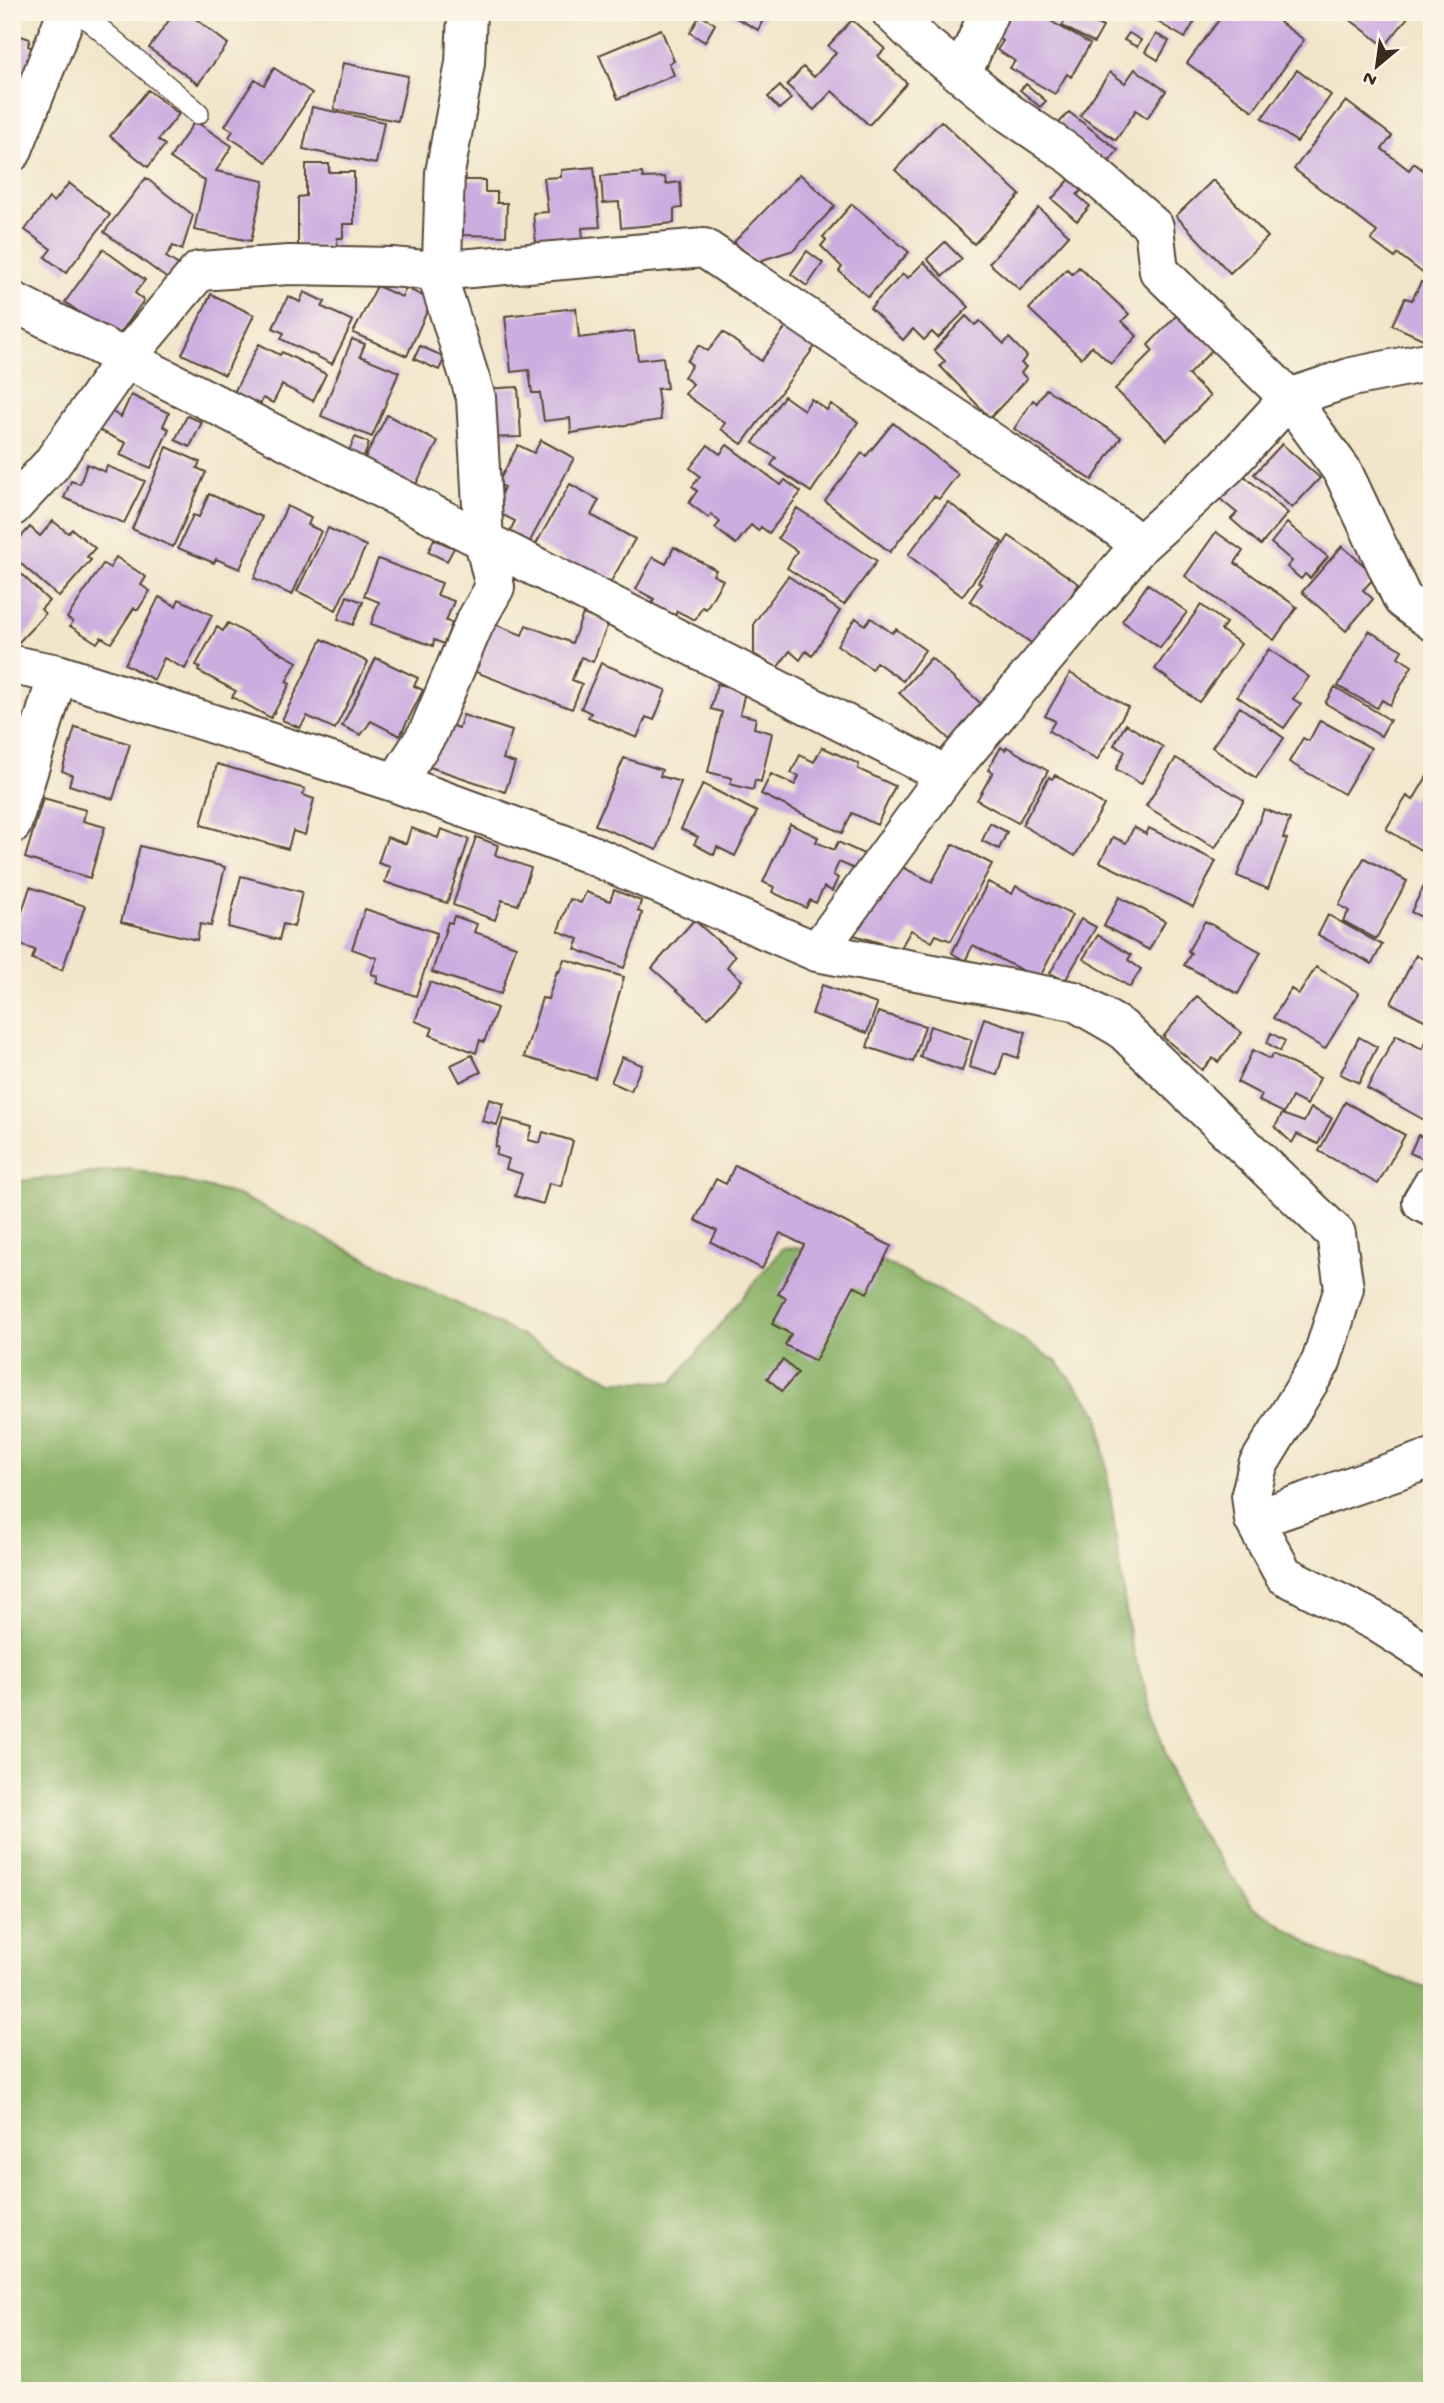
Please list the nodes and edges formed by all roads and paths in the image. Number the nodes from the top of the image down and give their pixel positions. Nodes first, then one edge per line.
1 (67, 12) edge
2 (80, 12) edge
3 (467, 12) edge
4 (891, 12) edge
5 (989, 12) edge
6 (962, 74) junction
7 (198, 113) dead end
8 (12, 152) edge
9 (436, 271) junction
10 (12, 301) edge
11 (127, 358) junction
12 (1432, 361) edge
13 (1289, 398) junction
14 (12, 507) edge
15 (484, 541) junction
16 (1140, 545) junction
17 (1432, 621) edge
18 (12, 666) edge
19 (58, 674) junction
20 (946, 775) junction
21 (396, 783) junction
22 (12, 824) edge
23 (817, 952) junction
24 (12, 1053) edge
25 (12, 1076) edge
26 (1432, 1185) edge
27 (1432, 1207) edge
28 (1432, 1458) edge
29 (1254, 1520) junction
30 (1432, 1657) edge

1 - 8 street
2 - 7 lane
3 - 9 street
4 - 6 street
5 - 6 street
6 - 13 street
9 - 11 street
9 - 15 street
9 - 16 street
10 - 11 street
11 - 14 street
11 - 15 street
12 - 13 street
13 - 16 street
13 - 17 street
15 - 20 street
15 - 21 street
16 - 20 street
18 - 19 street
19 - 21 street
19 - 22 street
20 - 23 street
21 - 23 street
23 - 29 street
24 - 25 path
26 - 27 street
28 - 29 street
29 - 30 street

